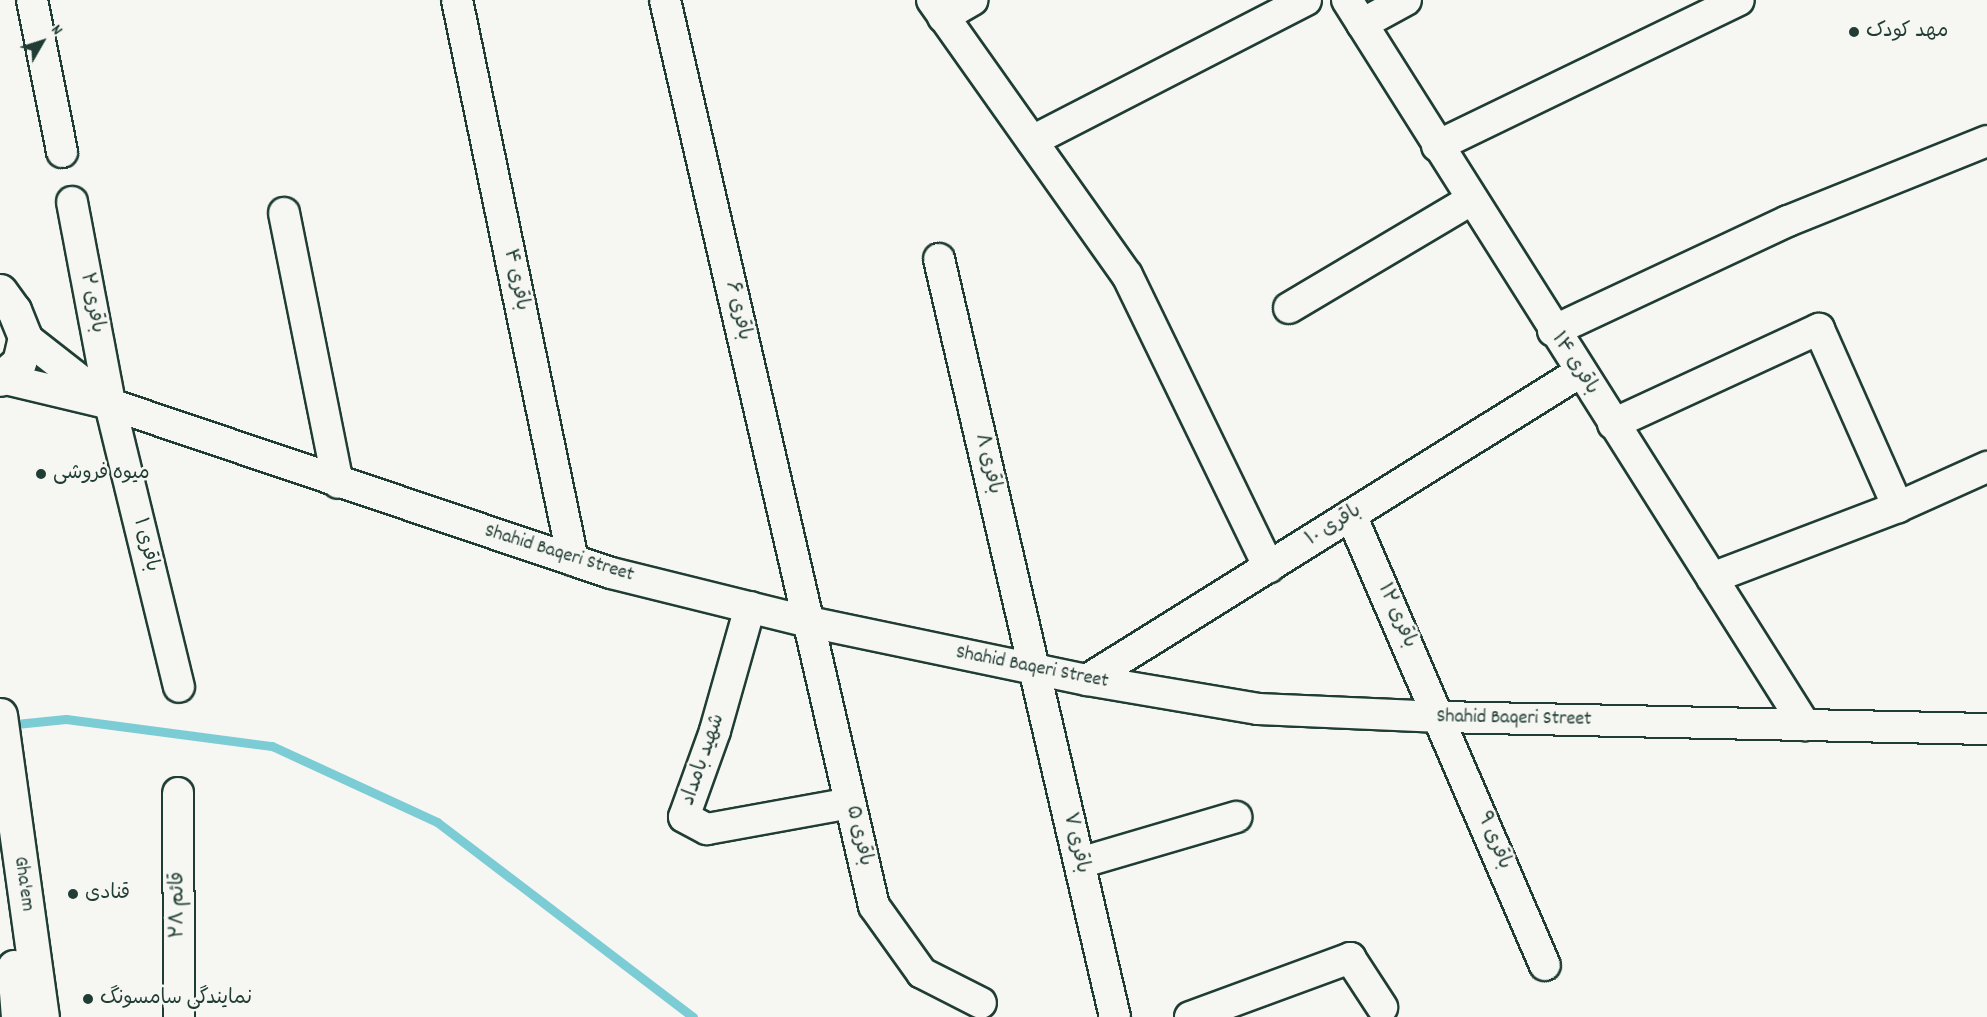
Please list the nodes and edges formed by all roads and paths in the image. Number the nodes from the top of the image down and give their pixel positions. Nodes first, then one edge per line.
1 (32, 0) edge
2 (457, 0) edge
3 (665, 0) edge
4 (973, 0) edge
5 (1306, 0) edge
6 (1406, 0) edge
7 (1739, 0) edge
8 (938, 8) edge
9 (1355, 12) edge
10 (1032, 141) junction
11 (1987, 141) edge
12 (1437, 146) junction
13 (62, 152) dead end
14 (1471, 200) junction
15 (72, 202) dead end
16 (284, 213) dead end
17 (939, 259) dead end
18 (0, 291) edge
19 (1289, 308) dead end
20 (1553, 331) junction
21 (25, 337) junction
22 (1580, 372) junction
23 (0, 378) edge
24 (111, 404) junction
25 (1613, 424) junction
26 (1987, 467) edge
27 (338, 483) junction
28 (1898, 507) junction
29 (1351, 515) junction
30 (573, 561) junction
31 (1269, 567) junction
32 (1712, 578) junction
33 (750, 607) junction
34 (809, 622) junction
35 (1035, 669) junction
36 (1087, 680) junction
37 (179, 687) dead end
38 (1441, 717) junction
39 (1805, 725) junction
40 (1, 727) edge
41 (1987, 729) edge
42 (178, 793) dead end
43 (850, 803) junction
44 (4, 809) edge
45 (1236, 817) dead end
46 (1080, 862) junction
47 (1545, 965) dead end
48 (981, 1004) dead end
49 (1382, 1007) dead end
50 (18, 1017) edge
51 (42, 1017) edge
52 (179, 1017) edge
53 (1115, 1017) edge
54 (1191, 1017) edge

1 - 13 street
2 - 30 street, باقری ۴
3 - 34 street, باقری ۶
4 - 8 street
5 - 10 street
6 - 9 street
7 - 12 street
8 - 10 street
9 - 12 street, باقری ۱۴
10 - 31 street
11 - 20 street
12 - 14 street, باقری ۱۴
14 - 19 street
14 - 20 street, باقری ۱۴
15 - 24 street, باقری ۲
16 - 27 street
17 - 35 street, باقری ۸
18 - 21 main road
20 - 22 street, باقری ۱۴
21 - 23 main road
21 - 24 street, Shahid Baqeri Street
22 - 25 street, باقری ۱۴
22 - 29 street, باقری ۱۰
23 - 24 street, Shahid Baqeri Street
24 - 27 street, Shahid Baqeri Street
24 - 37 street, باقری ۱
25 - 28 street
25 - 32 street, باقری ۱۴
26 - 28 street
27 - 30 street, Shahid Baqeri Street
28 - 32 street
29 - 31 street, باقری ۱۰
29 - 38 street, باقری ۱۲
30 - 33 street, Shahid Baqeri Street
31 - 36 street, باقری ۱۰
32 - 39 street, باقری ۱۴
33 - 34 street, Shahid Baqeri Street
33 - 43 street, شهید بامداد
34 - 35 street, Shahid Baqeri Street
34 - 43 street, باقری ۵
35 - 36 street, Shahid Baqeri Street
35 - 46 street, باقری ۷
36 - 38 street, Shahid Baqeri Street
38 - 39 street, Shahid Baqeri Street
38 - 47 street, باقری ۹
39 - 41 street, Shahid Baqeri Street
40 - 44 main road, Gha'em
42 - 52 street, قائم ۲۸
43 - 48 street, باقری ۵
44 - 50 main road, Gha'em
44 - 51 main road, Gha'em
45 - 46 street
46 - 53 street, باقری ۷
49 - 54 street

